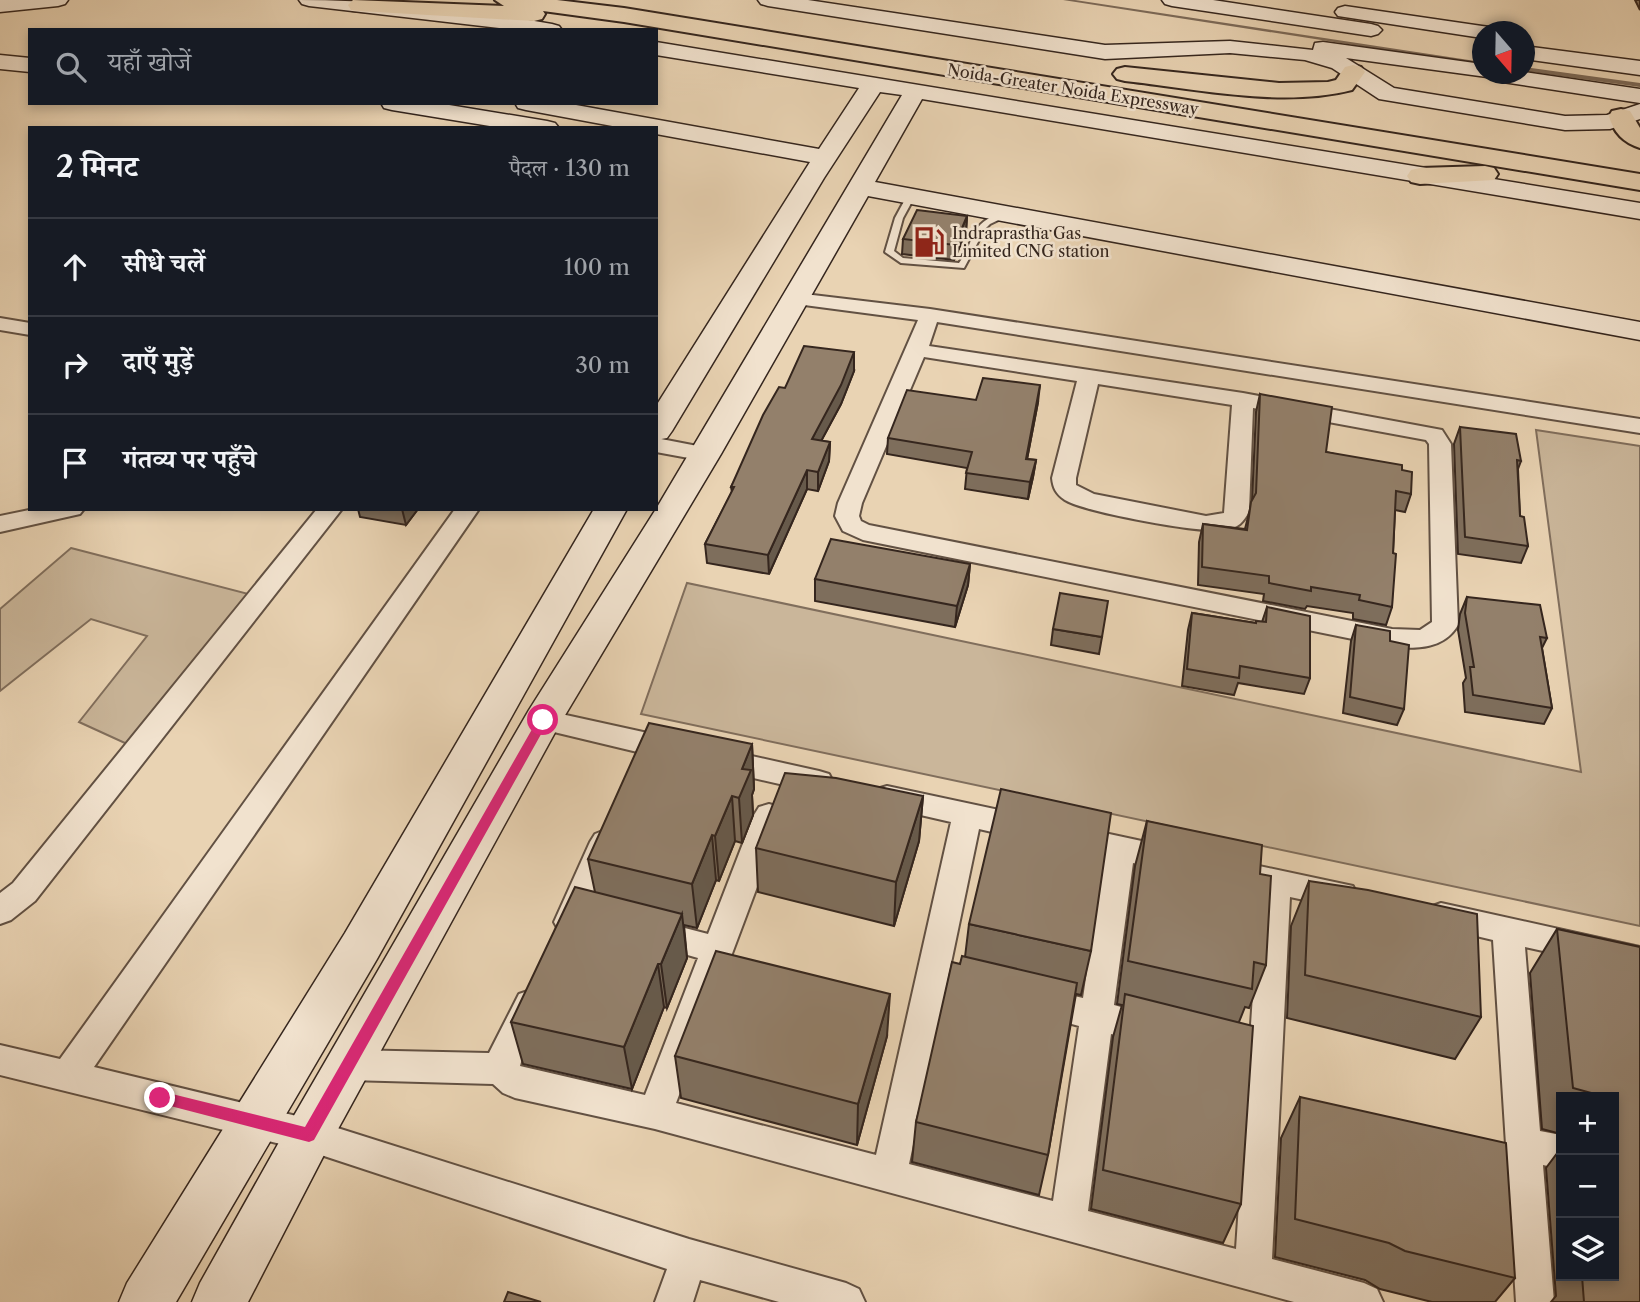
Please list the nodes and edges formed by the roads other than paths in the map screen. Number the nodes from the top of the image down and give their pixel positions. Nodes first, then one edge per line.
1 (58, 0) edge
2 (309, 0) edge
3 (506, 0) edge
4 (646, 0) edge
5 (768, 0) edge
6 (1172, 0) edge
7 (1261, 0) edge
8 (359, 5) junction
9 (0, 6) edge
10 (541, 28) edge
11 (1472, 31) edge
12 (724, 32) junction
13 (1014, 37) junction
14 (1535, 38) edge
15 (0, 44) edge
16 (1472, 45) edge
17 (28, 46) edge
18 (658, 48) edge
19 (1640, 52) edge
20 (1535, 54) edge
21 (1388, 57) junction
22 (0, 62) edge
23 (28, 65) edge
24 (1640, 68) edge
25 (1472, 70) edge
26 (1084, 71) junction
27 (1353, 72) junction
28 (1535, 80) edge
29 (873, 85) junction
30 (1593, 89) junction
31 (915, 92) junction
32 (1640, 96) edge
33 (404, 105) edge
34 (535, 105) edge
35 (1631, 113) edge
36 (535, 126) edge
37 (630, 126) edge
38 (658, 132) edge
39 (1640, 140) edge
40 (658, 148) edge
41 (1619, 155) edge
42 (819, 168) junction
43 (1549, 169) junction
44 (1420, 176) junction
45 (867, 177) junction
46 (1640, 182) edge
47 (911, 196) junction
48 (1640, 211) edge
49 (1009, 214) junction
50 (796, 299) junction
51 (1640, 307) edge
52 (930, 315) junction
53 (0, 324) edge
54 (28, 329) edge
55 (1640, 331) edge
56 (1156, 350) junction
57 (917, 351) junction
58 (1206, 358) junction
59 (1089, 377) junction
60 (1146, 386) junction
61 (1198, 394) junction
62 (1243, 400) junction
63 (1640, 426) edge
64 (658, 428) edge
65 (658, 445) edge
66 (705, 454) junction
67 (62, 511) edge
68 (328, 511) edge
69 (466, 511) edge
70 (610, 511) edge
71 (0, 524) edge
72 (543, 720) junction
73 (786, 774) junction
74 (967, 814) junction
75 (617, 817) edge
76 (1120, 848) junction
77 (1276, 881) junction
78 (1372, 901) edge
79 (1413, 910) edge
80 (0, 911) edge
81 (600, 920) junction
82 (1508, 930) junction
83 (716, 949) junction
84 (1640, 963) edge
85 (1008, 995) edge
86 (1097, 1015) junction
87 (1176, 1034) edge
88 (0, 1060) edge
89 (349, 1065) junction
90 (503, 1069) junction
91 (69, 1075) junction
92 (654, 1113) junction
93 (254, 1121) junction
94 (309, 1135) junction
95 (1524, 1144) junction
96 (1556, 1151) edge
97 (889, 1175) junction
98 (1068, 1222) junction
99 (690, 1258) junction
100 (1253, 1271) junction
101 (146, 1302) edge
102 (219, 1302) edge
103 (674, 1302) edge
104 (846, 1302) edge
105 (1364, 1302) edge
106 (1535, 1302) edge

1 - 9 street
2 - 8 street
3 - 12 highway, Noida-Greater Noida Expressway
4 - 26 highway, Noida-Greater Noida Expressway
5 - 13 street
6 - 16 street
7 - 11 street
8 - 10 street
8 - 12 highway
12 - 43 highway, Noida-Greater Noida Expressway
13 - 21 street
13 - 27 street
14 - 19 street
15 - 17 street
18 - 29 street
20 - 24 street
21 - 25 street
21 - 27 street
22 - 23 street
26 - 27 highway
26 - 41 highway, Noida-Greater Noida Expressway
27 - 35 street
28 - 30 street
29 - 31 street
29 - 42 street
30 - 32 street
30 - 35 street
31 - 44 street
31 - 45 street
33 - 36 street
34 - 37 street
35 - 39 highway
38 - 42 street
40 - 42 street
42 - 64 street
43 - 44 highway
43 - 46 highway, Noida-Greater Noida Expressway
44 - 48 street
45 - 47 street
45 - 50 street
45 - 51 street
47 - 49 street
47 - 49 lane
49 - 55 street
50 - 52 street
50 - 66 street
52 - 56 street
52 - 57 street
53 - 54 street
56 - 58 street
56 - 60 street
57 - 59 street
57 - 62 street
58 - 61 street
58 - 63 street
59 - 60 street
59 - 62 street
60 - 61 street
61 - 62 street
65 - 66 street
66 - 72 street
67 - 71 street
68 - 80 street
69 - 91 street
70 - 93 street
72 - 73 street
72 - 89 street
73 - 74 street
73 - 83 street
74 - 76 street
74 - 97 street
75 - 81 street
76 - 77 street
76 - 86 street
77 - 78 street
77 - 100 street
79 - 82 street
81 - 83 street
81 - 90 street
82 - 84 street
82 - 95 street
83 - 92 street
85 - 86 street
86 - 87 street
86 - 98 street
88 - 91 street
89 - 90 street
89 - 94 street
90 - 92 street
91 - 93 street
92 - 97 street
93 - 94 street
93 - 101 street
94 - 99 street
94 - 102 street
95 - 96 street
95 - 106 street
97 - 98 street
98 - 100 street
99 - 103 street
99 - 104 street
100 - 105 street

